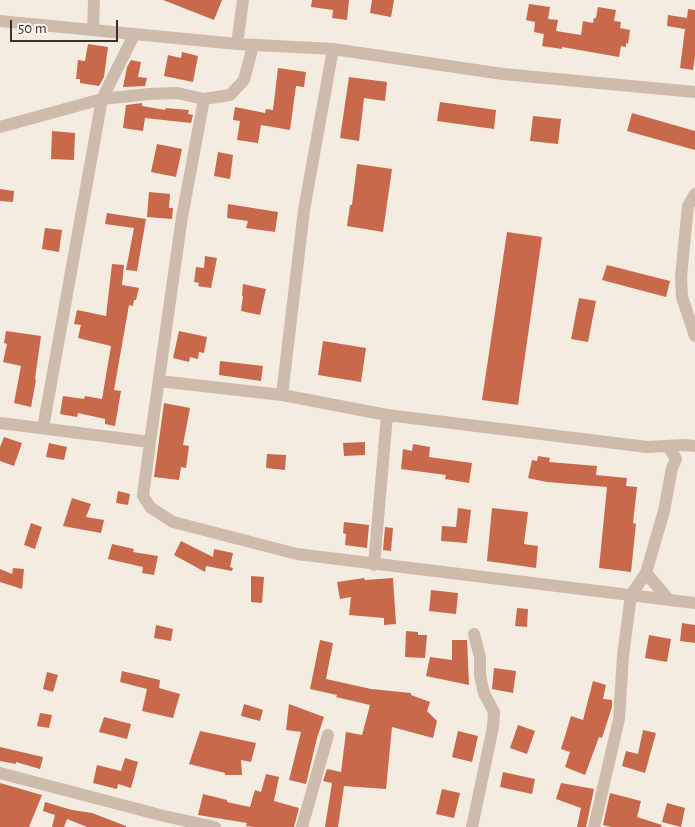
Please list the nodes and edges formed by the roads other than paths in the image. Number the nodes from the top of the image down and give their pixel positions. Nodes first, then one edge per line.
1 (94, 0) edge
2 (243, 0) edge
3 (0, 21) edge
4 (93, 30) junction
5 (134, 35) junction
6 (237, 44) junction
7 (253, 46) junction
8 (333, 49) junction
9 (695, 92) edge
10 (102, 99) junction
11 (204, 99) junction
12 (0, 127) edge
13 (695, 194) edge
14 (695, 336) edge
15 (159, 381) junction
16 (282, 395) junction
17 (387, 415) junction
18 (0, 423) edge
19 (43, 428) junction
20 (150, 442) junction
21 (692, 445) edge
22 (668, 446) junction
23 (676, 459) junction
24 (374, 565) junction
25 (646, 573) junction
26 (632, 595) junction
27 (669, 600) junction
28 (695, 603) edge
29 (474, 634) dead end
30 (328, 736) dead end
31 (0, 773) edge
32 (193, 825) edge
33 (215, 827) edge
34 (302, 827) edge
35 (472, 827) edge
36 (594, 827) edge

1 - 4 street
2 - 6 street
3 - 4 street
4 - 5 street
5 - 6 street
5 - 10 street
6 - 7 street
7 - 8 street
7 - 11 street
8 - 9 street
8 - 16 street
10 - 11 street
10 - 12 street
10 - 19 street
11 - 15 street
13 - 14 street
15 - 16 street
15 - 20 street
16 - 17 street
17 - 22 street
17 - 24 street
18 - 19 street
19 - 20 street
20 - 24 street
21 - 22 street
21 - 23 street
22 - 23 street
23 - 25 street
24 - 26 street
25 - 26 street
25 - 27 street
26 - 27 street
26 - 36 street
27 - 28 street
29 - 35 street
30 - 34 street
31 - 32 street
32 - 33 street

